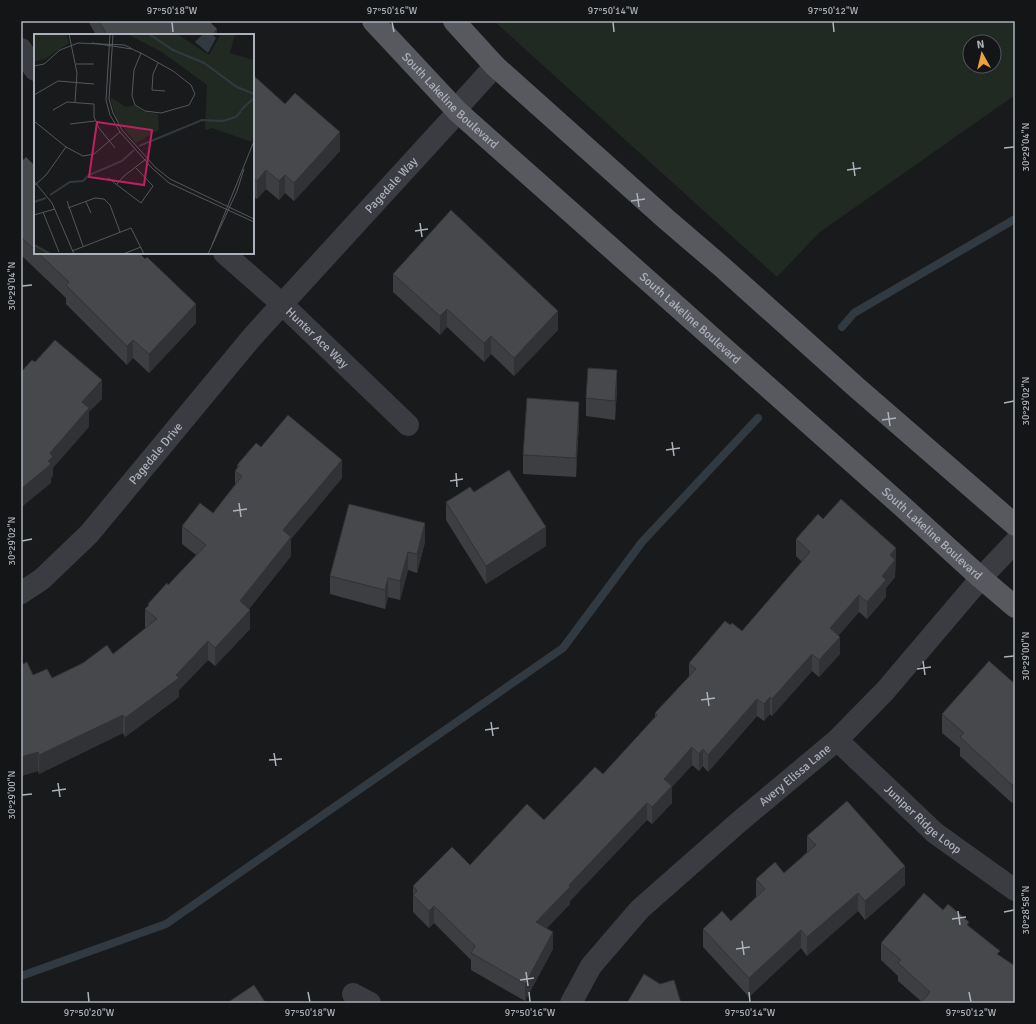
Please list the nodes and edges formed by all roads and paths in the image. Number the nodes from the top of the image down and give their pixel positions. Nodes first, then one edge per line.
1 (373, 21) edge
2 (454, 21) edge
3 (21, 49) edge
4 (495, 66) junction
5 (34, 68) edge
6 (458, 112) junction
7 (225, 254) edge
8 (283, 305) junction
9 (408, 425) dead end
10 (1015, 525) edge
11 (1015, 542) edge
12 (981, 578) junction
13 (21, 593) edge
14 (1015, 607) edge
15 (837, 740) junction
16 (1015, 890) edge
17 (571, 1003) edge

1 - 6 main road, South Lakeline Boulevard
2 - 4 main road
3 - 5 street
4 - 6 street, Pagedale Way
4 - 10 main road
6 - 8 street, Pagedale Way
6 - 12 main road, South Lakeline Boulevard
7 - 8 street, Hunter Ace Way
8 - 9 street, Hunter Ace Way
8 - 13 street, Pagedale Drive
11 - 12 street, Avery Elissa Lane
12 - 14 main road, South Lakeline Boulevard
12 - 15 street, Avery Elissa Lane
15 - 16 street, Juniper Ridge Loop
15 - 17 street, Avery Elissa Lane

